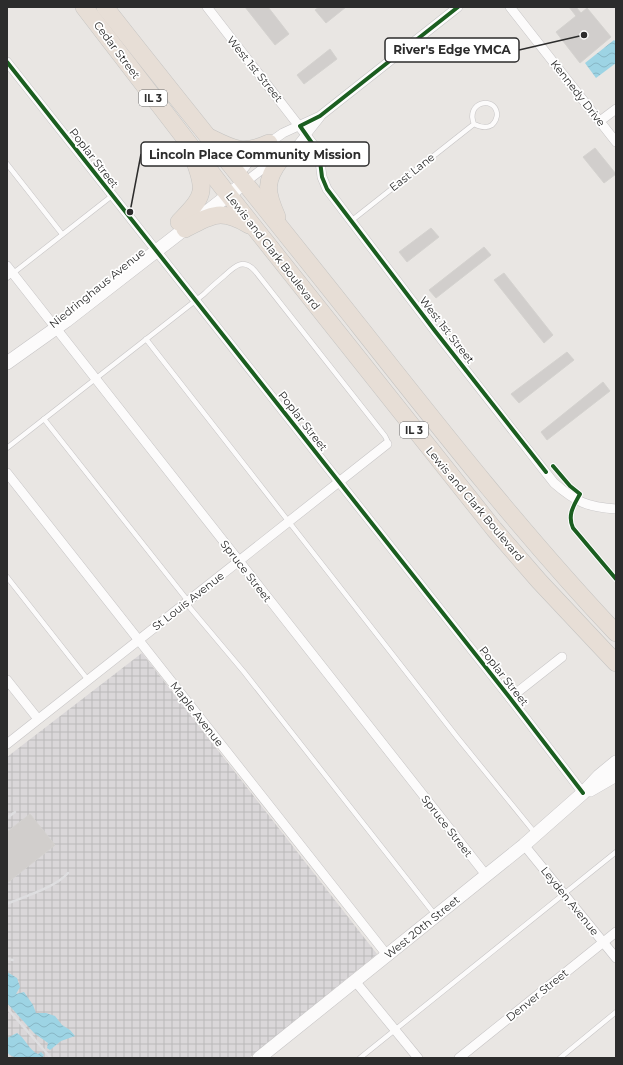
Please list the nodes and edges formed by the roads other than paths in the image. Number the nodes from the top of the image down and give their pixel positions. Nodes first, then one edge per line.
1 (84, 7) edge
2 (105, 7) edge
3 (207, 7) edge
4 (458, 7) edge
5 (510, 7) edge
6 (7, 62) edge
7 (616, 109) edge
8 (320, 116) junction
9 (600, 121) junction
10 (474, 124) junction
11 (300, 126) junction
12 (307, 134) junction
13 (206, 135) junction
14 (185, 139) junction
15 (616, 142) edge
16 (269, 143) junction
17 (281, 159) junction
18 (7, 164) edge
19 (241, 179) junction
20 (225, 191) junction
21 (112, 196) junction
22 (351, 221) junction
23 (182, 225) junction
24 (254, 228) junction
25 (283, 232) junction
26 (62, 234) junction
27 (154, 248) junction
28 (9, 272) edge
29 (195, 300) junction
30 (54, 326) junction
31 (146, 340) junction
32 (8, 362) edge
33 (95, 378) junction
34 (44, 418) junction
35 (387, 444) joint
36 (7, 448) edge
37 (7, 473) edge
38 (339, 482) junction
39 (616, 509) edge
40 (289, 522) junction
41 (239, 561) junction
42 (7, 577) edge
43 (188, 602) junction
44 (616, 633) edge
45 (139, 640) junction
46 (562, 657) dead end
47 (616, 663) edge
48 (7, 680) edge
49 (88, 680) junction
50 (510, 698) junction
51 (38, 719) junction
52 (7, 744) edge
53 (616, 762) edge
54 (616, 775) edge
55 (583, 793) junction
56 (536, 834) junction
57 (524, 845) junction
58 (616, 852) edge
59 (486, 875) junction
60 (564, 893) junction
61 (436, 916) junction
62 (616, 932) edge
63 (603, 942) junction
64 (387, 955) junction
65 (616, 958) edge
66 (355, 981) junction
67 (616, 1012) edge
68 (395, 1030) junction
69 (258, 1058) edge
70 (360, 1058) edge
71 (418, 1058) edge
72 (459, 1058) edge
73 (560, 1058) edge

1 - 14 highway, Cedar Street / IL 3
2 - 13 highway, Cedar Street / IL 3
3 - 11 street, West 1st Street
4 - 8 street, Niedringhaus Avenue
5 - 9 street, Kennedy Drive
6 - 21 street, Poplar Street
7 - 9 street
8 - 11 street, Niedringhaus Avenue
8 - 12 street, Niedringhaus Avenue
9 - 15 street, Kennedy Drive
10 - 10 lane
10 - 22 lane, East Lane
11 - 12 street, West 1st Street
11 - 16 street, Niedringhaus Avenue
12 - 17 street, Niedringhaus Avenue
12 - 22 street, West 1st Street
13 - 16 highway
13 - 19 highway, Cedar Street / IL 3
14 - 20 highway, Cedar Street / IL 3
14 - 23 highway
16 - 19 street, Niedringhaus Avenue
17 - 19 street, Niedringhaus Avenue
17 - 25 highway
18 - 26 lane
19 - 20 street, Niedringhaus Avenue
19 - 25 highway, Lewis and Clark Boulevard / IL 3
20 - 23 street, Niedringhaus Avenue
20 - 24 highway, Lewis and Clark Boulevard / IL 3
21 - 26 lane
21 - 27 street, Poplar Street
22 - 39 street, West 1st Street
23 - 24 highway
23 - 27 street, Niedringhaus Avenue
24 - 47 highway, Lewis and Clark Boulevard / IL 3
25 - 44 highway, Lewis and Clark Boulevard / IL 3
26 - 28 lane
27 - 29 street, Poplar Street
27 - 30 street, Niedringhaus Avenue
28 - 30 street, Spruce Street
29 - 31 lane
29 - 35 lane
29 - 38 street, Poplar Street
30 - 32 street, Niedringhaus Avenue
30 - 33 street, Spruce Street
31 - 33 lane
31 - 40 lane
33 - 34 lane
33 - 41 street, Spruce Street
34 - 36 lane
34 - 43 lane
35 - 38 street, St Louis Avenue
37 - 45 street, Maple Avenue
38 - 40 street, St Louis Avenue
38 - 50 street, Poplar Street
40 - 41 street, St Louis Avenue
40 - 56 lane
41 - 43 street, St Louis Avenue
41 - 59 street, Spruce Street
42 - 49 lane
43 - 45 street, St Louis Avenue
43 - 61 lane
45 - 49 street, St Louis Avenue
45 - 64 street, Maple Avenue
46 - 50 street
48 - 51 street
49 - 51 street, St Louis Avenue
50 - 55 street, Poplar Street
51 - 52 street, St Louis Avenue
53 - 55 street, West 20th Street
54 - 55 street, West 20th Street
55 - 56 street, West 20th Street
56 - 57 street, West 20th Street
57 - 59 street, West 20th Street
57 - 60 street, Leyden Avenue
58 - 60 lane
59 - 61 street, West 20th Street
60 - 63 street, Leyden Avenue
60 - 68 lane
61 - 64 street, West 20th Street
62 - 63 street, Denver Street
63 - 65 street, Leyden Avenue
63 - 72 street, Denver Street
64 - 66 street, West 20th Street
66 - 68 street
66 - 69 street, West 20th Street
67 - 73 lane
68 - 70 lane
68 - 71 street

